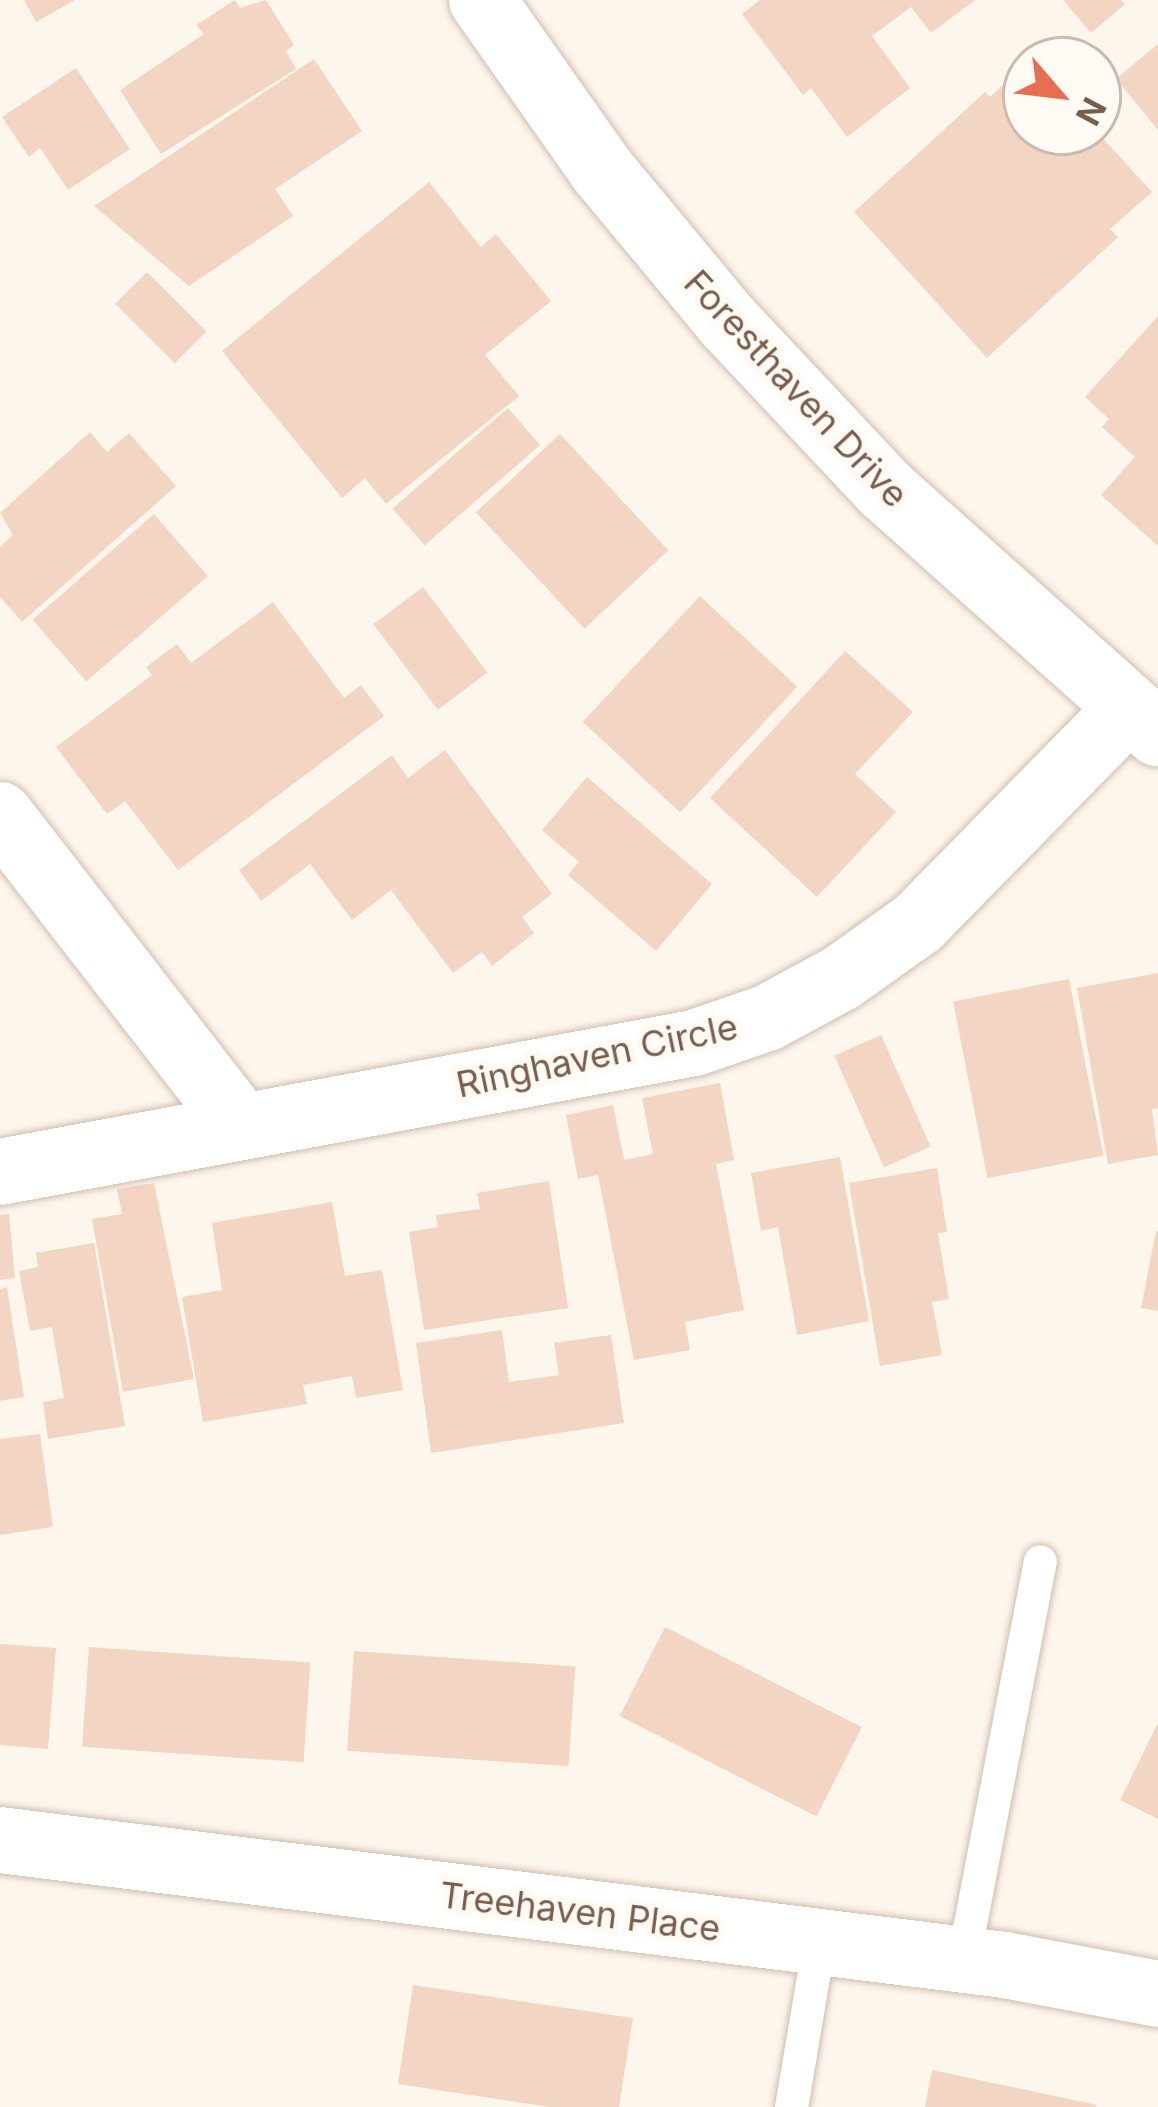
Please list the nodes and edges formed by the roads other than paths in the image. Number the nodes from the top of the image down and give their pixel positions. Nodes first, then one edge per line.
1 (482, 0) edge
2 (1143, 722) edge
3 (0, 815) edge
4 (241, 1126) junction
5 (0, 1172) edge
6 (1040, 1561) dead end
7 (0, 1840) edge
8 (819, 1942) junction
9 (963, 1960) junction
10 (1158, 1994) edge
11 (791, 2107) edge

1 - 2 street, Foresthaven Drive
2 - 4 street, Ringhaven Circle
3 - 4 street
4 - 5 street, Ringhaven Circle
6 - 9 lane
7 - 8 street, Treehaven Place
8 - 9 street, Treehaven Place
8 - 11 lane
9 - 10 street, Treehaven Place

